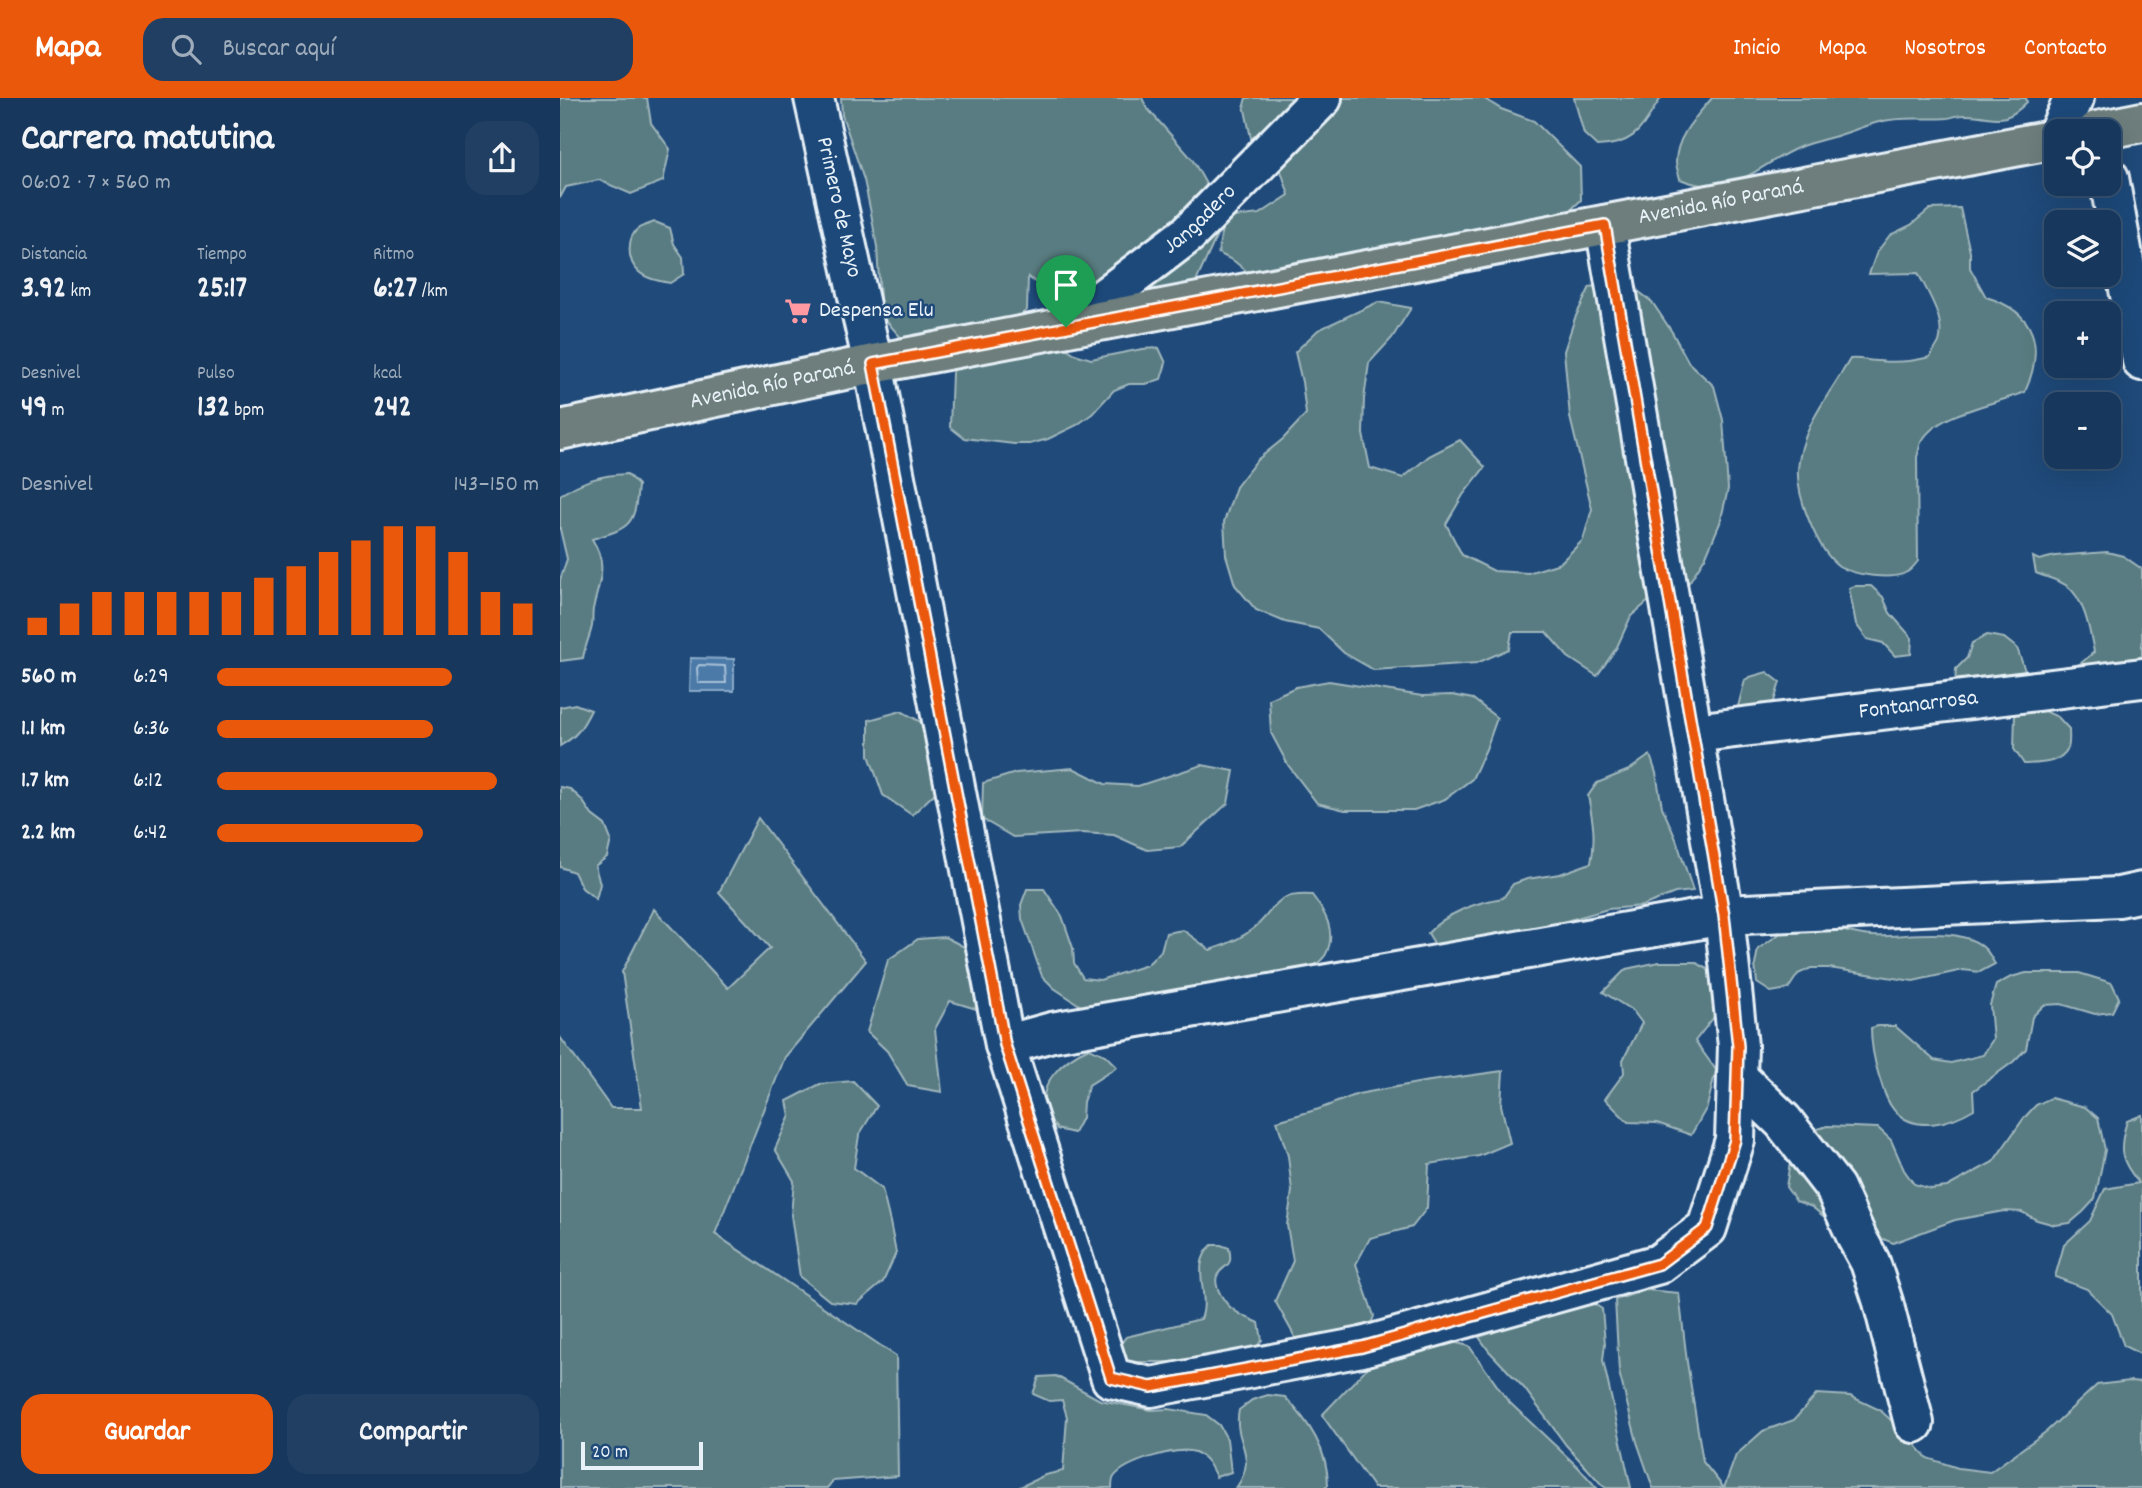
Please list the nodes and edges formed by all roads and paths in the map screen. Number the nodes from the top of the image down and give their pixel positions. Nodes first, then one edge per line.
1 (814, 98) edge
2 (1322, 98) edge
3 (2074, 98) edge
4 (2064, 119) edge
5 (2142, 122) edge
6 (2121, 126) edge
7 (2044, 140) edge
8 (2112, 196) edge
9 (1605, 225) junction
10 (1066, 327) junction
11 (2142, 360) edge
12 (873, 364) junction
13 (560, 430) edge
14 (2142, 678) edge
15 (1694, 733) junction
16 (2142, 892) edge
17 (1724, 915) junction
18 (1005, 1045) junction
19 (1737, 1077) junction
20 (1914, 1423) dead end

1 - 12 street, Primero de Mayo
2 - 10 street, Jangadero
3 - 4 street
5 - 6 main road
7 - 9 main road, Avenida Río Paraná
8 - 11 street
9 - 10 main road, Avenida Río Paraná
9 - 15 street
10 - 12 main road, Avenida Río Paraná
12 - 13 main road, Avenida Río Paraná
12 - 18 street, Primero de Mayo
14 - 15 street, Fontanarrosa
15 - 17 street
16 - 17 street
17 - 18 street
17 - 19 street
18 - 19 street, Primero de Mayo
19 - 20 street

